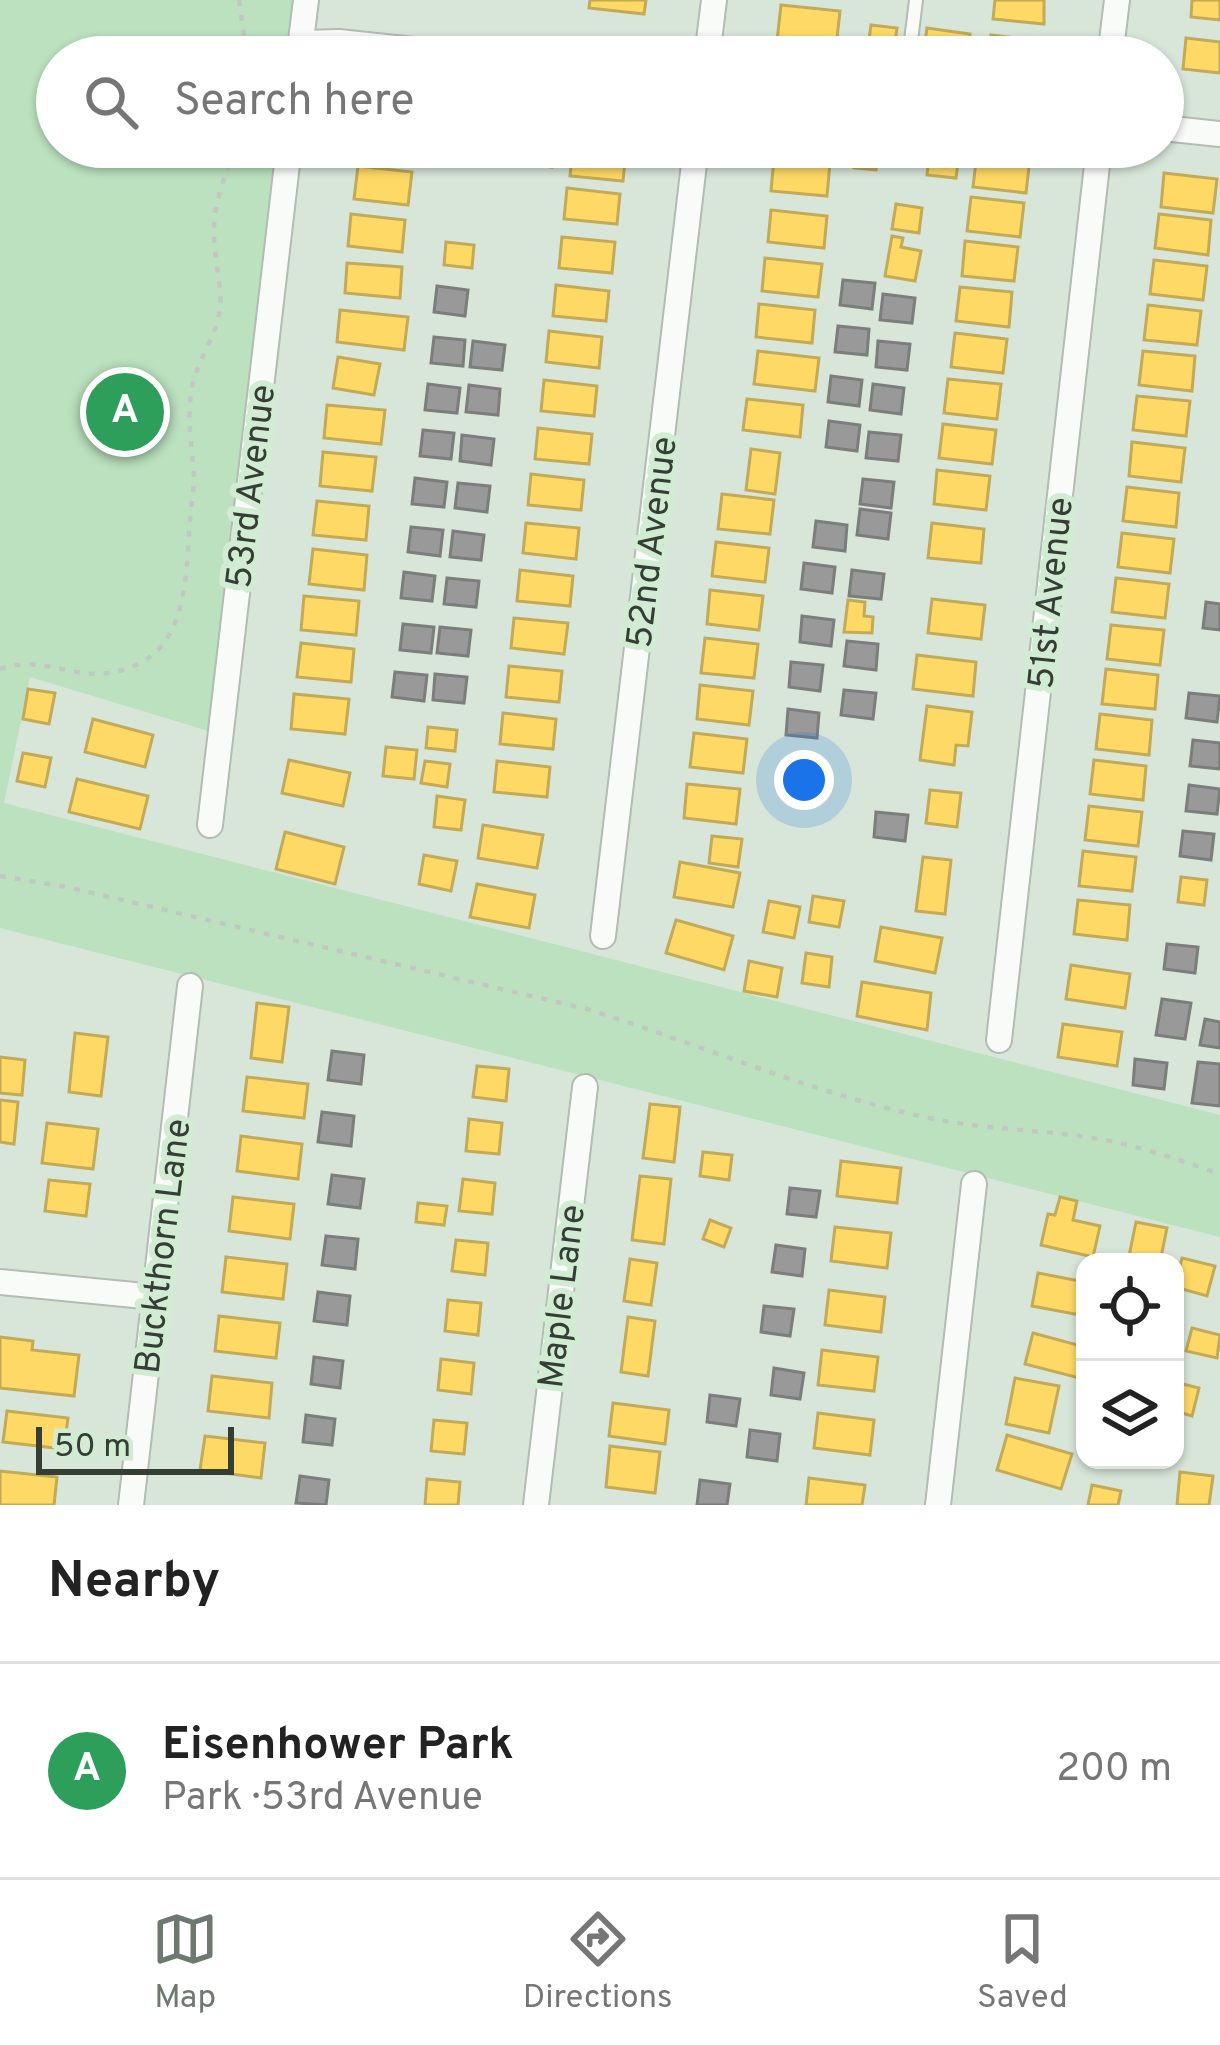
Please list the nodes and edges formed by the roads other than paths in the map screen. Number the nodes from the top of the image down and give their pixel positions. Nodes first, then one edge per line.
1 (306, 0) edge
2 (714, 0) edge
3 (916, 0) edge
4 (1117, 0) edge
5 (302, 36) edge
6 (710, 36) edge
7 (912, 36) edge
8 (1113, 36) edge
9 (1184, 130) edge
10 (1220, 134) edge
11 (287, 168) edge
12 (694, 168) edge
13 (1097, 168) edge
14 (210, 825) dead end
15 (603, 936) dead end
16 (190, 986) dead end
17 (999, 1040) dead end
18 (584, 1087) dead end
19 (974, 1184) dead end
20 (0, 1282) edge
21 (155, 1297) junction
22 (131, 1505) edge
23 (536, 1505) edge
24 (938, 1505) edge

1 - 5 street
2 - 6 street
3 - 7 lane
4 - 8 street
9 - 10 street
11 - 14 street, 53rd Avenue
12 - 15 street, 52nd Avenue
13 - 17 street, 51st Avenue
16 - 21 street, Buckthorn Lane
18 - 23 street, Maple Lane
19 - 24 street
20 - 21 street
21 - 22 street, Buckthorn Lane

